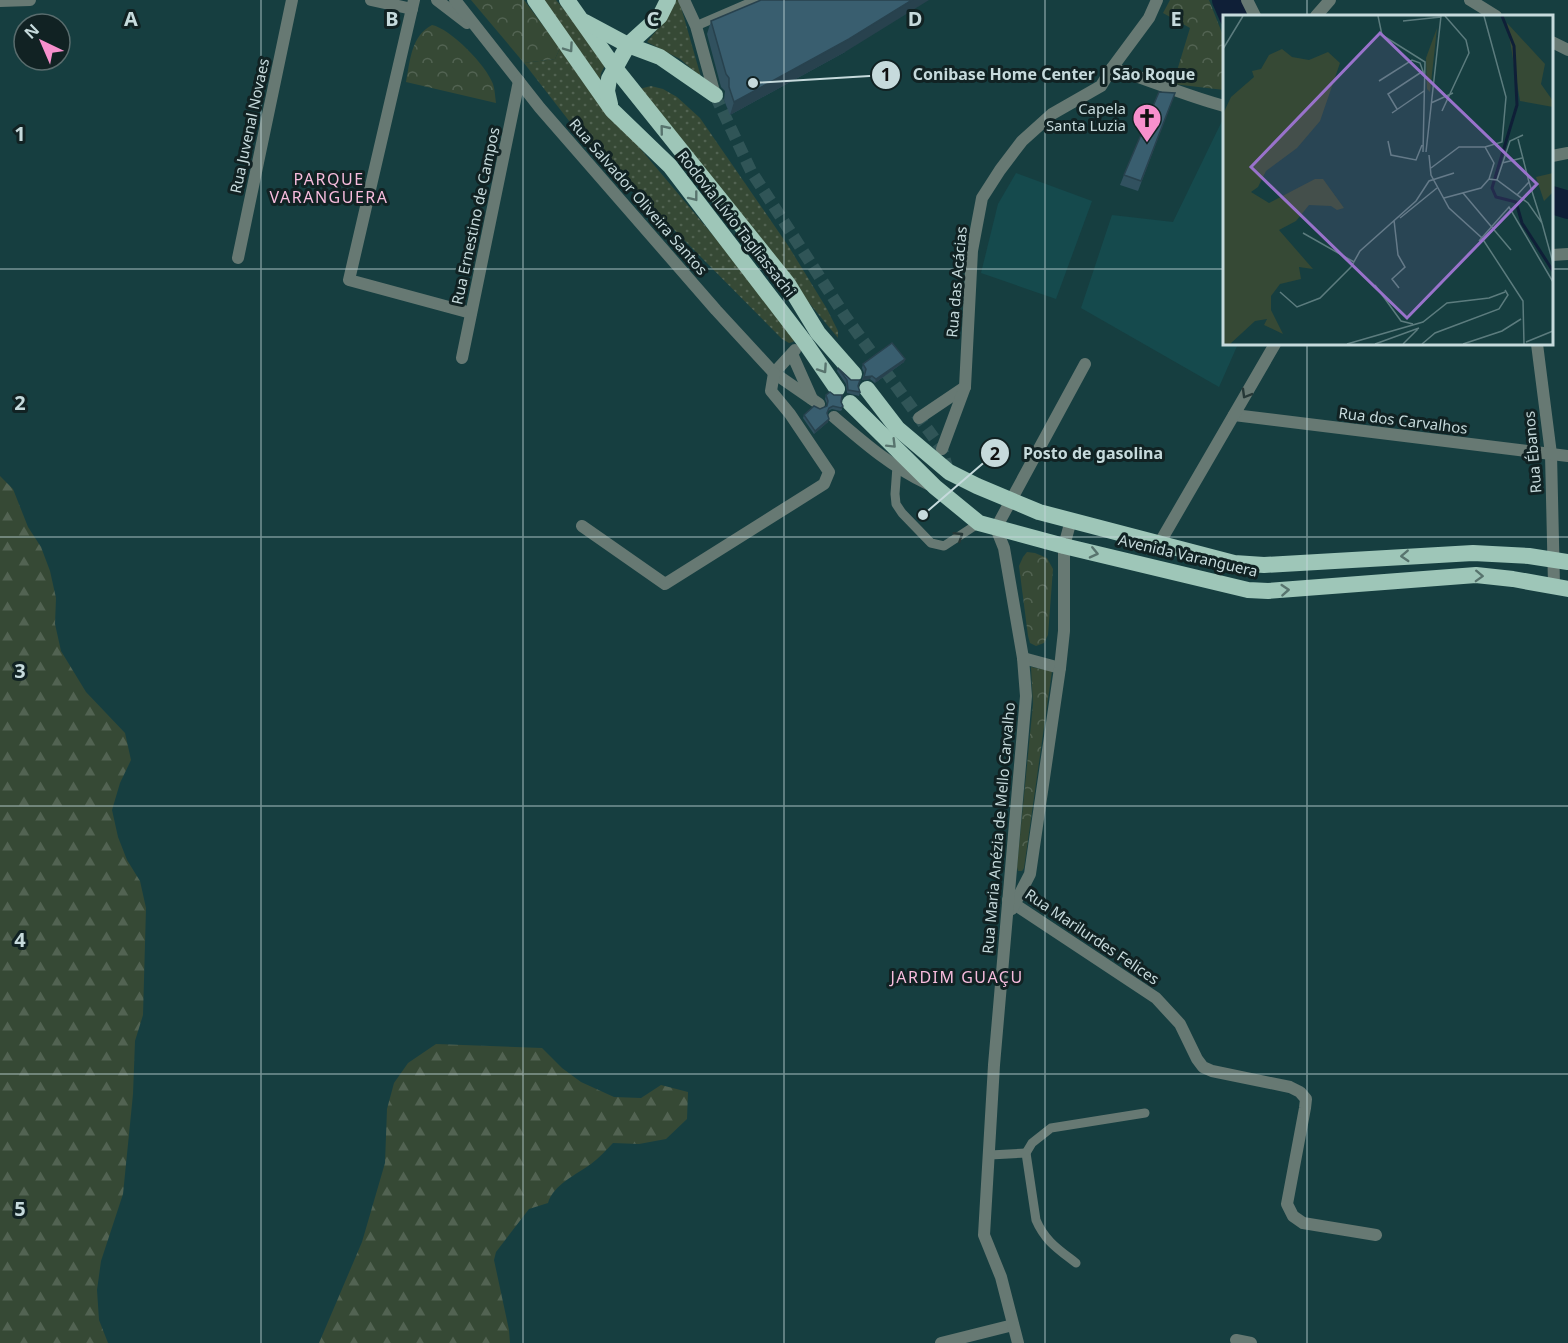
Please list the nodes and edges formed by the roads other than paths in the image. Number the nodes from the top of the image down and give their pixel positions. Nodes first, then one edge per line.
1 (30, 0) edge
2 (292, 0) edge
3 (371, 0) edge
4 (437, 0) edge
5 (455, 0) edge
6 (535, 0) edge
7 (567, 0) edge
8 (668, 0) edge
9 (684, 0) edge
10 (756, 0) edge
11 (1157, 0) edge
12 (1247, 0) edge
13 (1330, 0) edge
14 (1470, 0) edge
15 (0, 1) edge
16 (413, 4) edge
17 (1254, 15) edge
18 (1317, 15) edge
19 (1494, 15) edge
20 (583, 21) junction
21 (696, 26) junction
22 (482, 34) junction
23 (1553, 43) edge
24 (628, 45) junction
25 (1568, 50) edge
26 (615, 68) junction
27 (1112, 68) junction
28 (519, 81) junction
29 (714, 95) joint
30 (1223, 106) edge
31 (612, 110) junction
32 (1568, 153) edge
33 (1553, 156) edge
34 (1568, 254) edge
35 (1553, 255) edge
36 (238, 258) dead end
37 (471, 313) junction
38 (804, 341) junction
39 (1274, 345) edge
40 (1537, 345) edge
41 (792, 354) junction
42 (462, 358) dead end
43 (1085, 364) dead end
44 (774, 374) junction
45 (854, 374) dead end
46 (965, 387) junction
47 (867, 388) dead end
48 (837, 389) dead end
49 (850, 403) dead end
50 (1233, 415) junction
51 (834, 417) dead end
52 (918, 418) dead end
53 (942, 448) dead end
54 (1551, 454) junction
55 (1568, 456) edge
56 (897, 466) junction
57 (935, 488) junction
58 (1011, 500) junction
59 (1071, 520) junction
60 (979, 523) junction
61 (582, 526) dead end
62 (996, 528) junction
63 (1159, 544) junction
64 (1064, 546) junction
65 (1561, 560) edge
66 (1561, 587) edge
67 (1023, 658) junction
68 (1060, 668) junction
69 (1012, 901) junction
70 (1145, 1113) dead end
71 (1026, 1154) junction
72 (990, 1155) junction
73 (1376, 1235) dead end
74 (1076, 1263) dead end
75 (1013, 1324) junction
76 (1236, 1340) dead end
77 (941, 1343) edge
78 (1018, 1343) edge
79 (1251, 1343) edge

1 - 15 street
2 - 36 street, Rua Juvenal Novaes
3 - 16 street
4 - 22 street
5 - 22 street, Rua Salvador Oliveira Santos
6 -> 31 highway, Rodovia Lívio Tagliassachi
7 - 20 highway, Rodovia Lívio Tagliassachi
8 - 24 highway
9 - 21 street
10 - 21 lane
11 - 27 street, Rua das Acácias
12 - 17 street
13 - 18 street
14 - 19 street
16 - 37 street
20 - 24 highway
20 - 26 highway, Rodovia Lívio Tagliassachi
21 - 29 street
22 - 28 street, Rua Salvador Oliveira Santos
23 - 25 street
24 - 26 highway
24 - 29 highway
26 - 31 highway
45 -> 26 highway, Rodovia Lívio Tagliassachi
27 - 30 street
27 - 46 street, Rua das Acácias
28 - 37 street, Rua Ernestino de Campos
28 - 44 street, Rua Salvador Oliveira Santos
31 -> 38 highway, Rodovia Lívio Tagliassachi
32 - 33 street
34 - 35 street
37 - 42 street, Rua Ernestino de Campos
38 - 41 street
38 -> 48 highway, Rodovia Lívio Tagliassachi
39 -> 50 street
40 - 54 street, Rua Ébanos
41 - 44 street
41 - 44 street, Rua Salvador Oliveira Santos
43 - 58 street
44 - 61 street
46 - 52 street
46 - 53 street, Rua das Acácias
47 - 58 highway, Avenida Varanguera
49 -> 57 highway, Avenida Varanguera
50 - 54 street, Rua dos Carvalhos
50 - 63 street
51 - 56 street
54 - 55 street, Rua dos Carvalhos
54 - 65 street, Rua Ébanos
56 - 57 street
56 -> 60 lane
57 - 60 highway, Avenida Varanguera
58 - 59 highway, Avenida Varanguera
58 - 62 street
59 - 63 highway, Avenida Varanguera
59 - 64 street
60 - 62 highway, Avenida Varanguera
62 - 64 highway, Avenida Varanguera
62 - 67 street, Rua Maria Anézia de Mello Carvalho
65 -> 63 highway, Avenida Varanguera
64 -> 66 highway, Avenida Varanguera
64 - 68 street
65 - 66 street, Rua Ébanos
67 - 68 street
67 - 69 street, Rua Maria Anézia de Mello Carvalho
68 - 69 street
69 - 72 street, Rua Maria Anézia de Mello Carvalho
69 - 73 street, Rua Marilurdes Felices
70 - 71 lane
71 - 72 lane
71 - 74 lane
72 - 75 street, Rua Maria Anézia de Mello Carvalho
75 - 77 street
75 - 78 street, Rua Maria Anézia de Mello Carvalho
76 - 79 street

